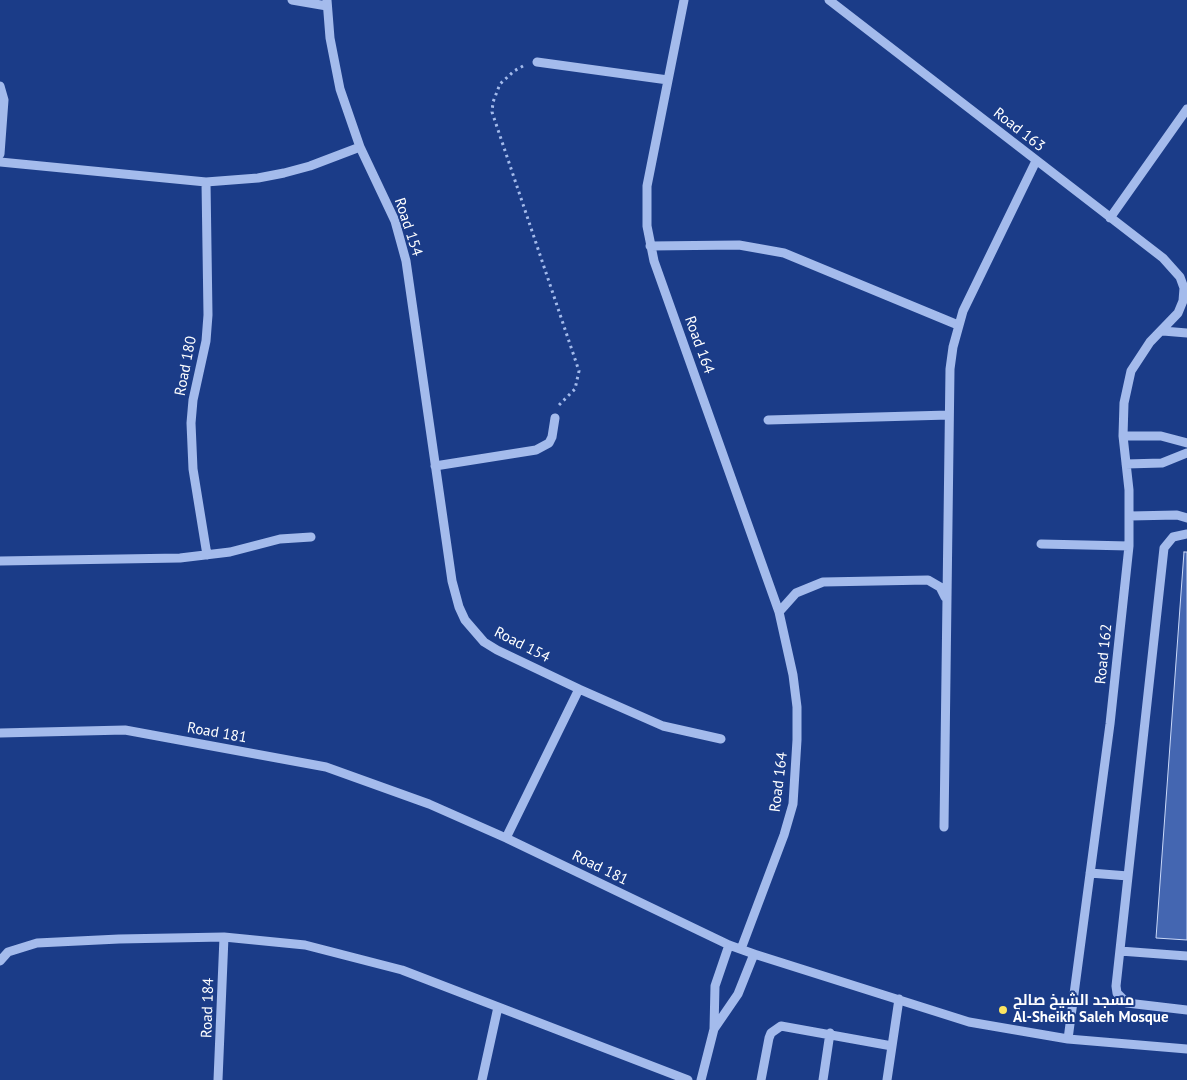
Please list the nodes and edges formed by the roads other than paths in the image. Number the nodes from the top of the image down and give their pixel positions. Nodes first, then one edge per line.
1 (292, 0) edge
2 (684, 0) edge
3 (828, 0) edge
4 (327, 3) edge
5 (537, 62) road end
6 (668, 80) junction
7 (0, 86) edge
8 (1187, 108) edge
9 (360, 147) junction
10 (0, 154) edge
11 (1036, 160) junction
12 (0, 162) edge
13 (206, 182) junction
14 (1110, 218) junction
15 (650, 246) junction
16 (1185, 289) edge
17 (958, 325) junction
18 (1163, 331) junction
19 (1187, 333) edge
20 (949, 415) junction
21 (555, 418) road end
22 (768, 420) dead end
23 (1123, 436) junction
24 (1187, 443) edge
25 (1187, 453) edge
26 (1126, 464) junction
27 (435, 466) junction
28 (1130, 516) junction
29 (1187, 518) edge
30 (1187, 534) edge
31 (311, 536) dead end
32 (1040, 544) dead end
33 (1129, 546) junction
34 (207, 555) junction
35 (0, 561) edge
36 (946, 600) junction
37 (779, 612) junction
38 (579, 689) junction
39 (0, 733) edge
40 (721, 739) dead end
41 (944, 827) dead end
42 (506, 838) junction
43 (1090, 873) junction
44 (1128, 876) junction
45 (224, 937) junction
46 (730, 945) junction
47 (741, 949) junction
48 (1120, 951) junction
49 (754, 954) junction
50 (1187, 956) edge
51 (1, 958) edge
52 (899, 999) junction
53 (498, 1007) junction
54 (1187, 1010) edge
55 (714, 1030) junction
56 (830, 1034) junction
57 (1068, 1039) junction
58 (892, 1046) junction
59 (1187, 1049) edge
60 (218, 1080) edge
61 (482, 1080) edge
62 (688, 1080) edge
63 (701, 1080) edge
64 (761, 1080) edge
65 (823, 1080) edge
66 (887, 1080) edge

1 - 4 street, Road 154
2 - 6 street, Road 164
3 - 11 street, Road 163
4 - 9 street, Road 154
5 - 6 street
6 - 15 street, Road 164
7 - 10 street
8 - 14 street
9 - 13 street
9 - 27 street, Road 154
11 - 14 street, Road 163
11 - 17 street
12 - 13 street
13 - 34 street, Road 180
14 - 16 street, Road 163
15 - 17 street
15 - 37 street, Road 164
16 - 18 street, Road 162
17 - 20 street
18 - 19 street
18 - 23 street, Road 162
20 - 22 street
20 - 36 street
21 - 27 street
23 - 24 street
23 - 26 street, Road 162
25 - 26 street
26 - 28 street, Road 162
27 - 38 street, Road 154
28 - 29 street
28 - 33 street, Road 162
30 - 44 street
31 - 34 street
32 - 33 street
33 - 43 street, Road 162
34 - 35 street
36 - 37 street
36 - 41 street
37 - 47 street, Road 164
38 - 40 street, Road 154
38 - 42 street
39 - 42 street, Road 181
42 - 46 street, Road 181
43 - 44 street
43 - 57 street, Road 162
44 - 48 street
45 - 51 street
45 - 53 street
45 - 60 street, Road 184
46 - 47 street, Road 181
46 - 55 street
47 - 49 street, Road 181
48 - 50 street
48 - 54 street
49 - 52 street, Road 181
49 - 55 street
52 - 57 street, Road 181
52 - 58 street
53 - 61 street
53 - 62 street
55 - 63 street
56 - 58 street
56 - 64 street
56 - 65 street
57 - 59 street, Road 181
58 - 66 street

